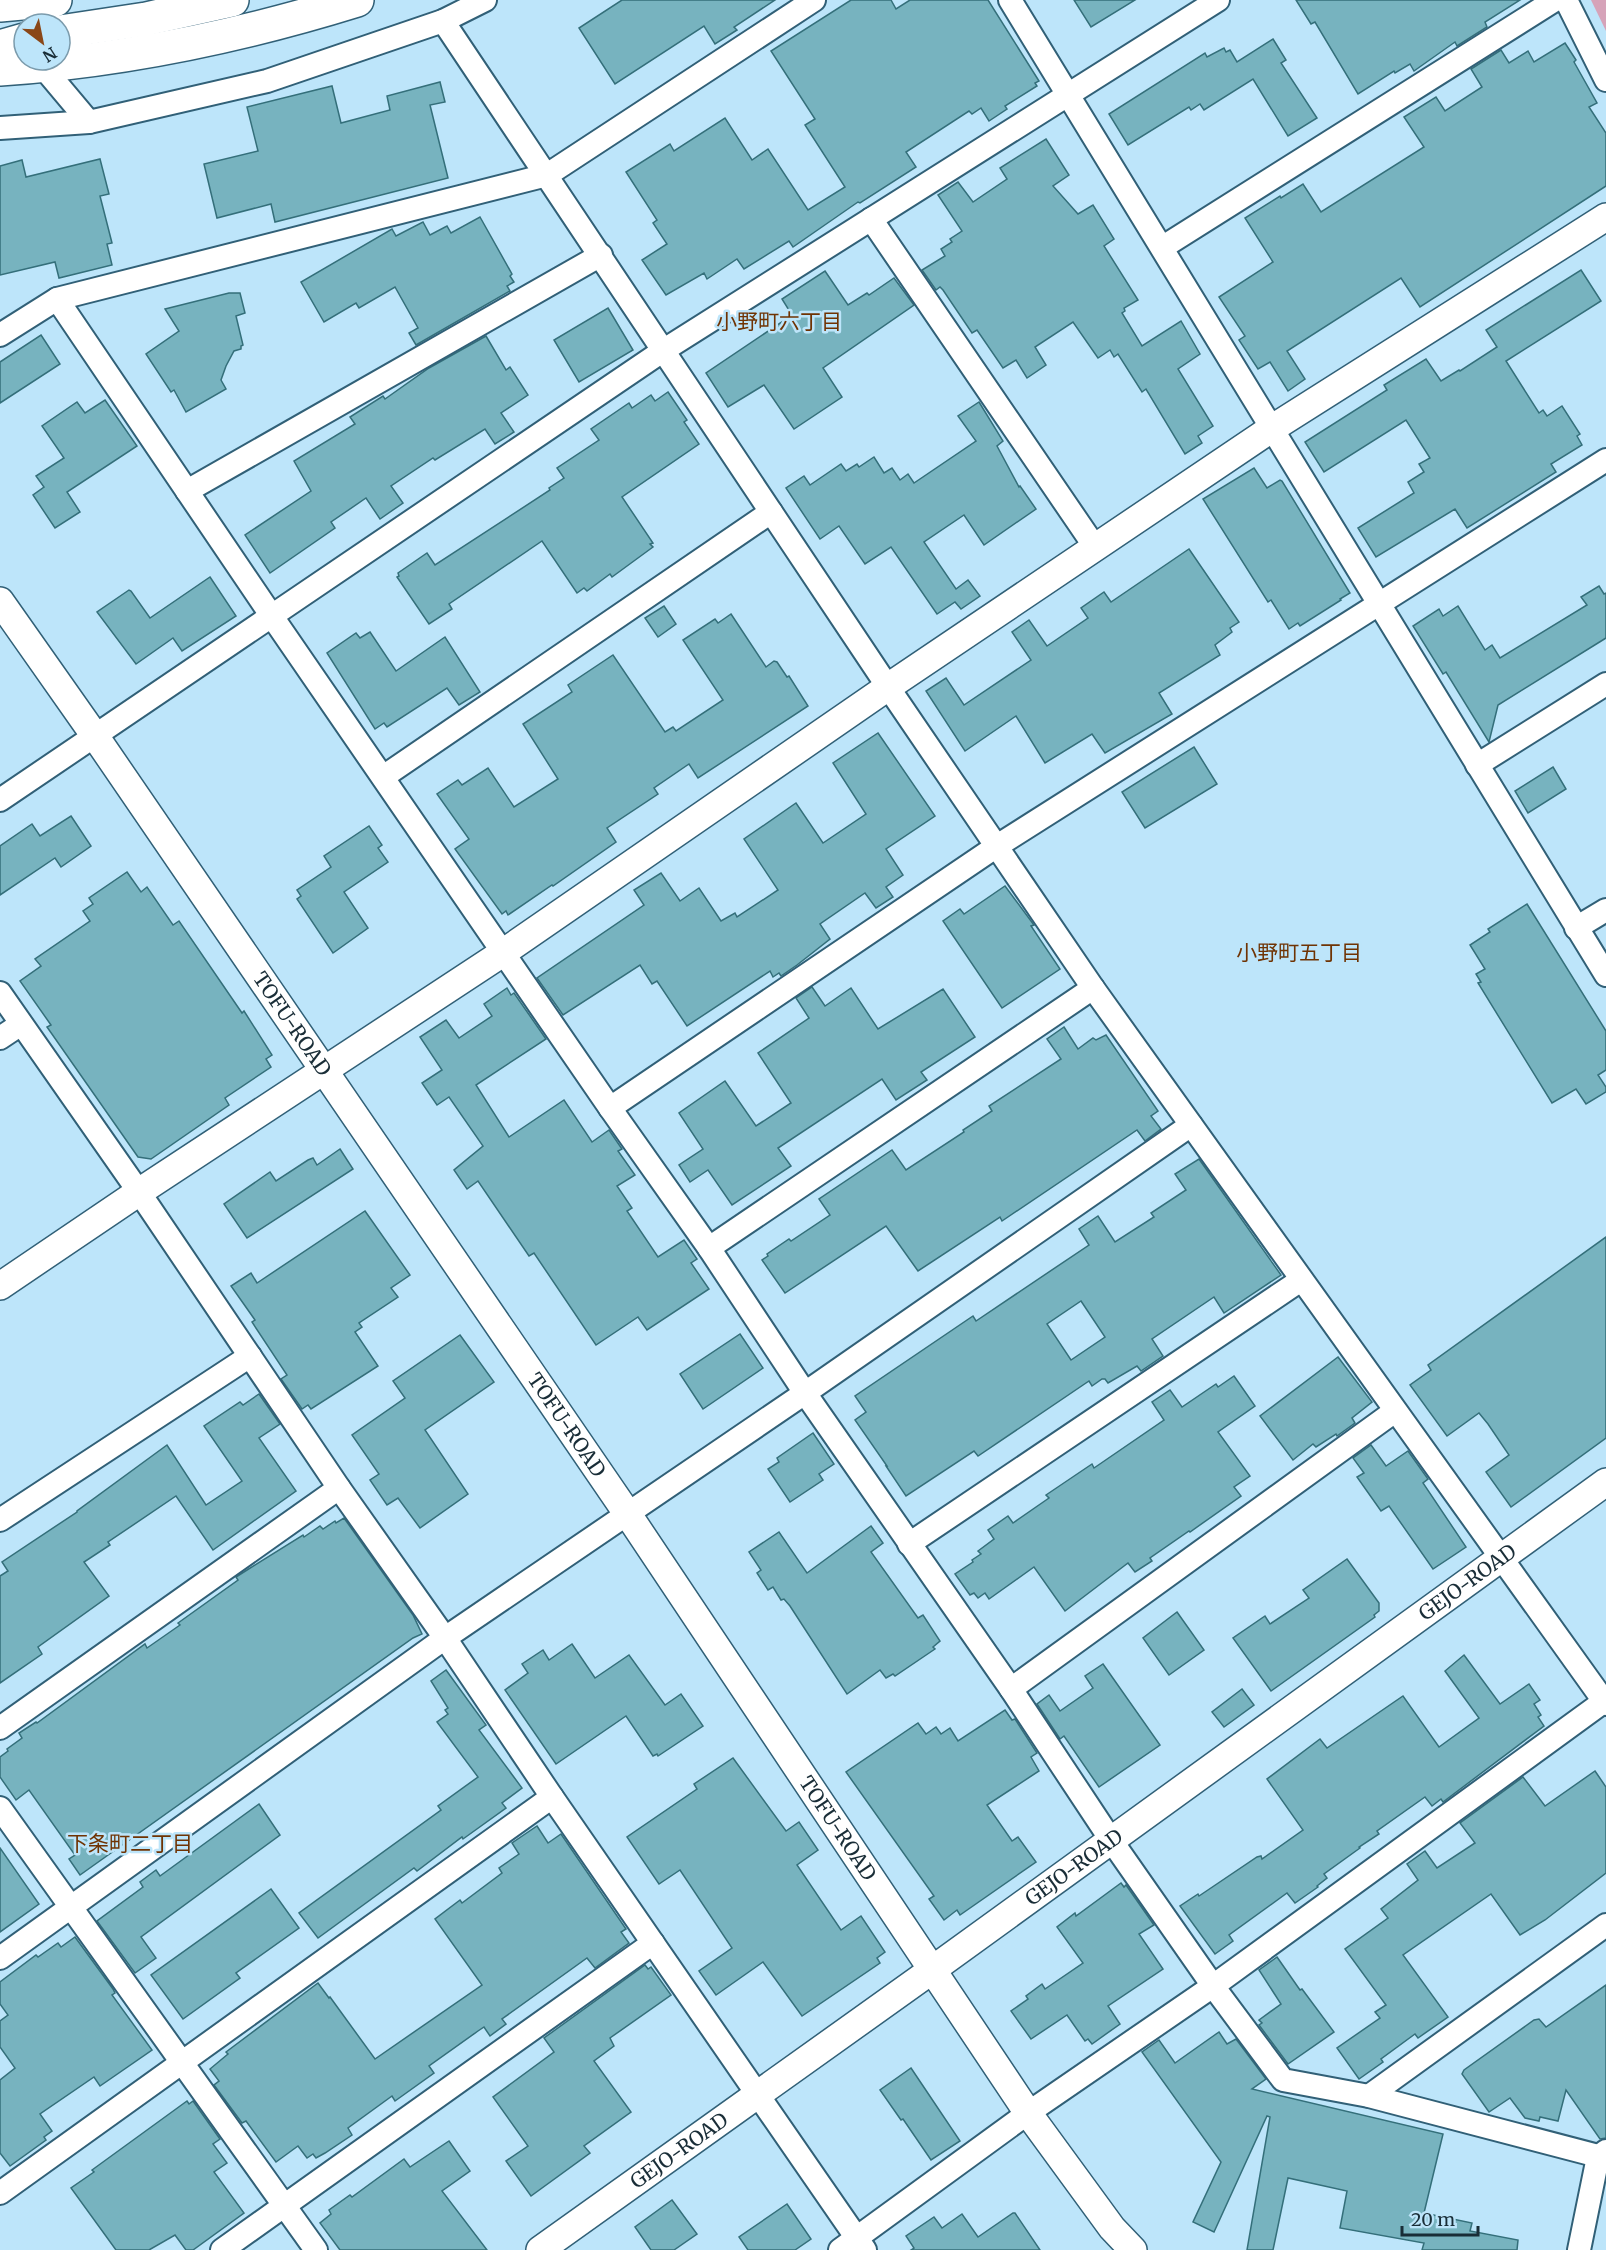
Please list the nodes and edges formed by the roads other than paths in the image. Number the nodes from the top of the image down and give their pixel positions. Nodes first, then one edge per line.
1 (55, 0) edge
2 (232, 0) edge
3 (357, 0) edge
4 (485, 0) edge
5 (814, 0) edge
6 (1010, 0) edge
7 (1218, 0) edge
8 (1555, 0) edge
9 (1566, 0) edge
10 (0, 5) edge
11 (443, 21) junction
12 (72, 30) edge
13 (72, 62) edge
14 (47, 72) edge
15 (1606, 80) edge
16 (1068, 94) junction
17 (89, 122) junction
18 (0, 128) edge
19 (547, 175) junction
20 (1606, 217) edge
21 (872, 219) junction
22 (1163, 248) junction
23 (601, 255) junction
24 (57, 299) junction
25 (0, 335) edge
26 (664, 350) junction
27 (1271, 429) junction
28 (1606, 460) edge
29 (187, 491) junction
30 (771, 512) junction
31 (1095, 547) junction
32 (0, 601) edge
33 (1379, 604) junction
34 (271, 615) junction
35 (1606, 684) edge
36 (888, 687) junction
37 (95, 736) junction
38 (1478, 765) junction
39 (383, 777) junction
40 (0, 800) edge
41 (997, 846) junction
42 (1606, 910) edge
43 (1576, 928) junction
44 (504, 952) junction
45 (1606, 975) edge
46 (1092, 988) junction
47 (0, 993) edge
48 (21, 1024) junction
49 (0, 1038) edge
50 (323, 1071) junction
51 (610, 1108) junction
52 (1191, 1125) junction
53 (139, 1192) junction
54 (709, 1248) junction
55 (1301, 1280) junction
56 (0, 1287) edge
57 (250, 1356) junction
58 (805, 1393) junction
59 (1395, 1411) junction
60 (1606, 1482) edge
61 (339, 1488) junction
62 (627, 1513) junction
63 (0, 1520) edge
64 (909, 1544) junction
65 (1500, 1559) junction
66 (446, 1638) junction
67 (1011, 1689) junction
68 (1605, 1702) edge
69 (0, 1728) edge
70 (552, 1797) junction
71 (0, 1808) edge
72 (1111, 1840) junction
73 (71, 1907) junction
74 (1606, 1925) edge
75 (653, 1943) junction
76 (0, 1958) edge
77 (932, 1970) junction
78 (1213, 1986) junction
79 (182, 2061) junction
80 (758, 2094) junction
81 (1369, 2096) junction
82 (1028, 2113) junction
83 (1603, 2155) edge
84 (0, 2193) edge
85 (284, 2206) junction
86 (854, 2246) edge
87 (222, 2250) edge
88 (316, 2250) edge
89 (540, 2250) edge
90 (1133, 2250) edge
91 (1579, 2250) edge

1 - 10 highway
2 - 12 highway
3 - 13 highway
4 - 11 street
5 - 19 street
6 - 16 street
7 - 16 street
8 - 22 street
9 - 15 street
11 - 17 street
11 - 19 street
14 - 17 street
16 - 21 street
16 - 22 street
17 - 18 street
19 - 23 street
19 - 24 street
20 - 27 street
21 - 26 street
21 - 31 street
22 - 27 street
23 - 26 street
23 - 29 street
24 - 25 street
24 - 29 street
26 - 30 street
26 - 34 street
27 - 31 street
27 - 33 street
28 - 33 street
29 - 34 street
30 - 36 street
30 - 39 street
31 - 36 street
32 - 37 street, TOFU-ROAD
33 - 38 street
33 - 41 street
34 - 37 street
34 - 39 street
35 - 38 street
36 - 41 street
36 - 44 street
37 - 40 street
37 - 50 street, TOFU-ROAD
38 - 43 street
39 - 44 street
41 - 46 street
41 - 51 street
42 - 43 street
43 - 45 street
44 - 50 street
44 - 51 street
46 - 52 street
46 - 54 street
47 - 48 street
48 - 49 street
48 - 53 street
50 - 53 street
50 - 62 street, TOFU-ROAD
51 - 54 street
52 - 55 street
52 - 58 street
53 - 56 street
53 - 57 street
54 - 58 street
55 - 59 street
55 - 64 street
57 - 61 street
57 - 63 street
58 - 62 street
58 - 64 street
59 - 65 street
59 - 67 street
60 - 65 street, GEJO-ROAD
61 - 66 street
61 - 69 street
62 - 66 street
62 - 77 street, TOFU-ROAD
64 - 67 street
65 - 68 street
65 - 72 street, GEJO-ROAD
66 - 70 street
66 - 73 street
67 - 72 street
68 - 78 street
70 - 75 street
70 - 79 street
71 - 73 street
72 - 77 street, GEJO-ROAD
72 - 78 street
73 - 76 street
73 - 79 street
74 - 81 street
75 - 80 street
75 - 85 street
77 - 80 street, GEJO-ROAD
77 - 82 street, TOFU-ROAD
78 - 81 street
78 - 82 street
79 - 84 street
79 - 85 street
80 - 86 street
80 - 89 street, GEJO-ROAD
81 - 83 street
82 - 86 street
82 - 90 street, TOFU-ROAD
83 - 91 street
85 - 87 street
85 - 88 street

